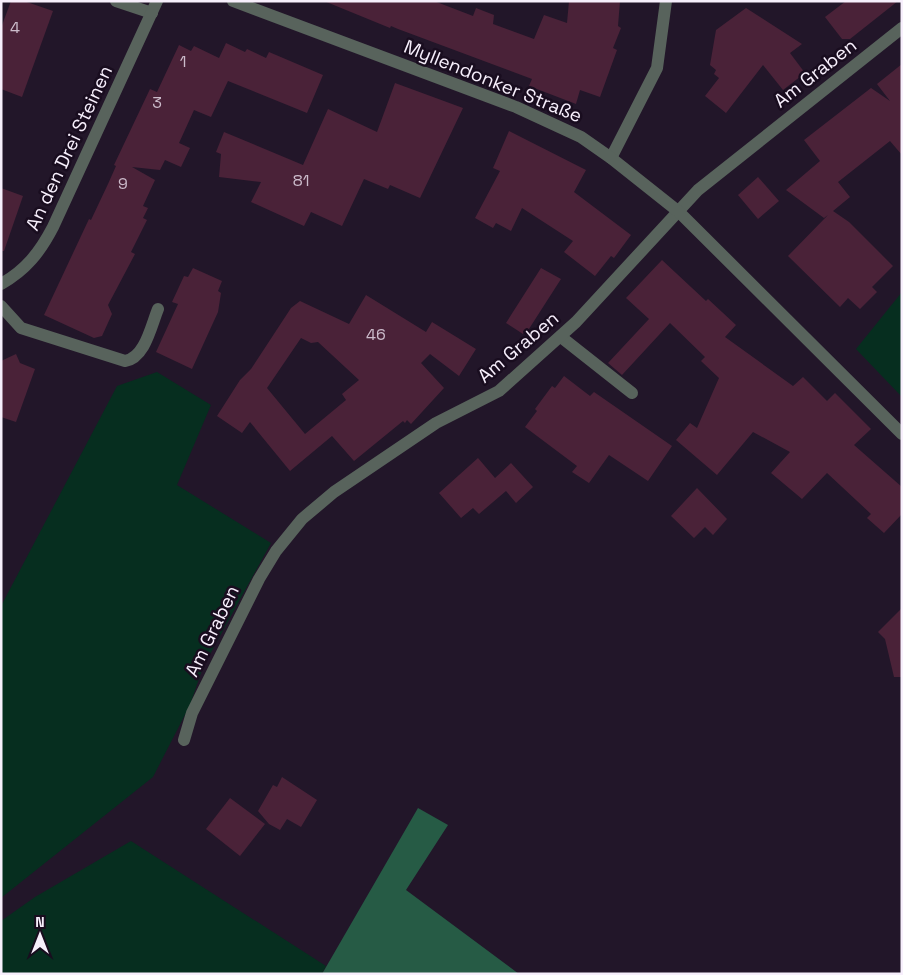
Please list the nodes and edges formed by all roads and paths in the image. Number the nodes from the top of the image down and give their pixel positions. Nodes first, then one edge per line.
1 (116, 1) edge
2 (158, 1) edge
3 (233, 1) edge
4 (666, 1) edge
5 (152, 13) junction
6 (902, 28) edge
7 (611, 158) junction
8 (679, 212) junction
9 (1, 284) edge
10 (1, 306) edge
11 (158, 309) dead end
12 (561, 337) junction
13 (632, 393) dead end
14 (902, 434) edge
15 (184, 740) dead end

1 - 5 street
2 - 5 street, An den Drei Steinen
3 - 7 street, Myllendonker Straße
4 - 7 street
5 - 9 street, An den Drei Steinen
6 - 8 street, Am Graben
7 - 8 street, Myllendonker Straße
8 - 12 street, Am Graben
8 - 14 street, Myllendonker Straße
10 - 11 street
12 - 13 street
12 - 15 street, Am Graben

